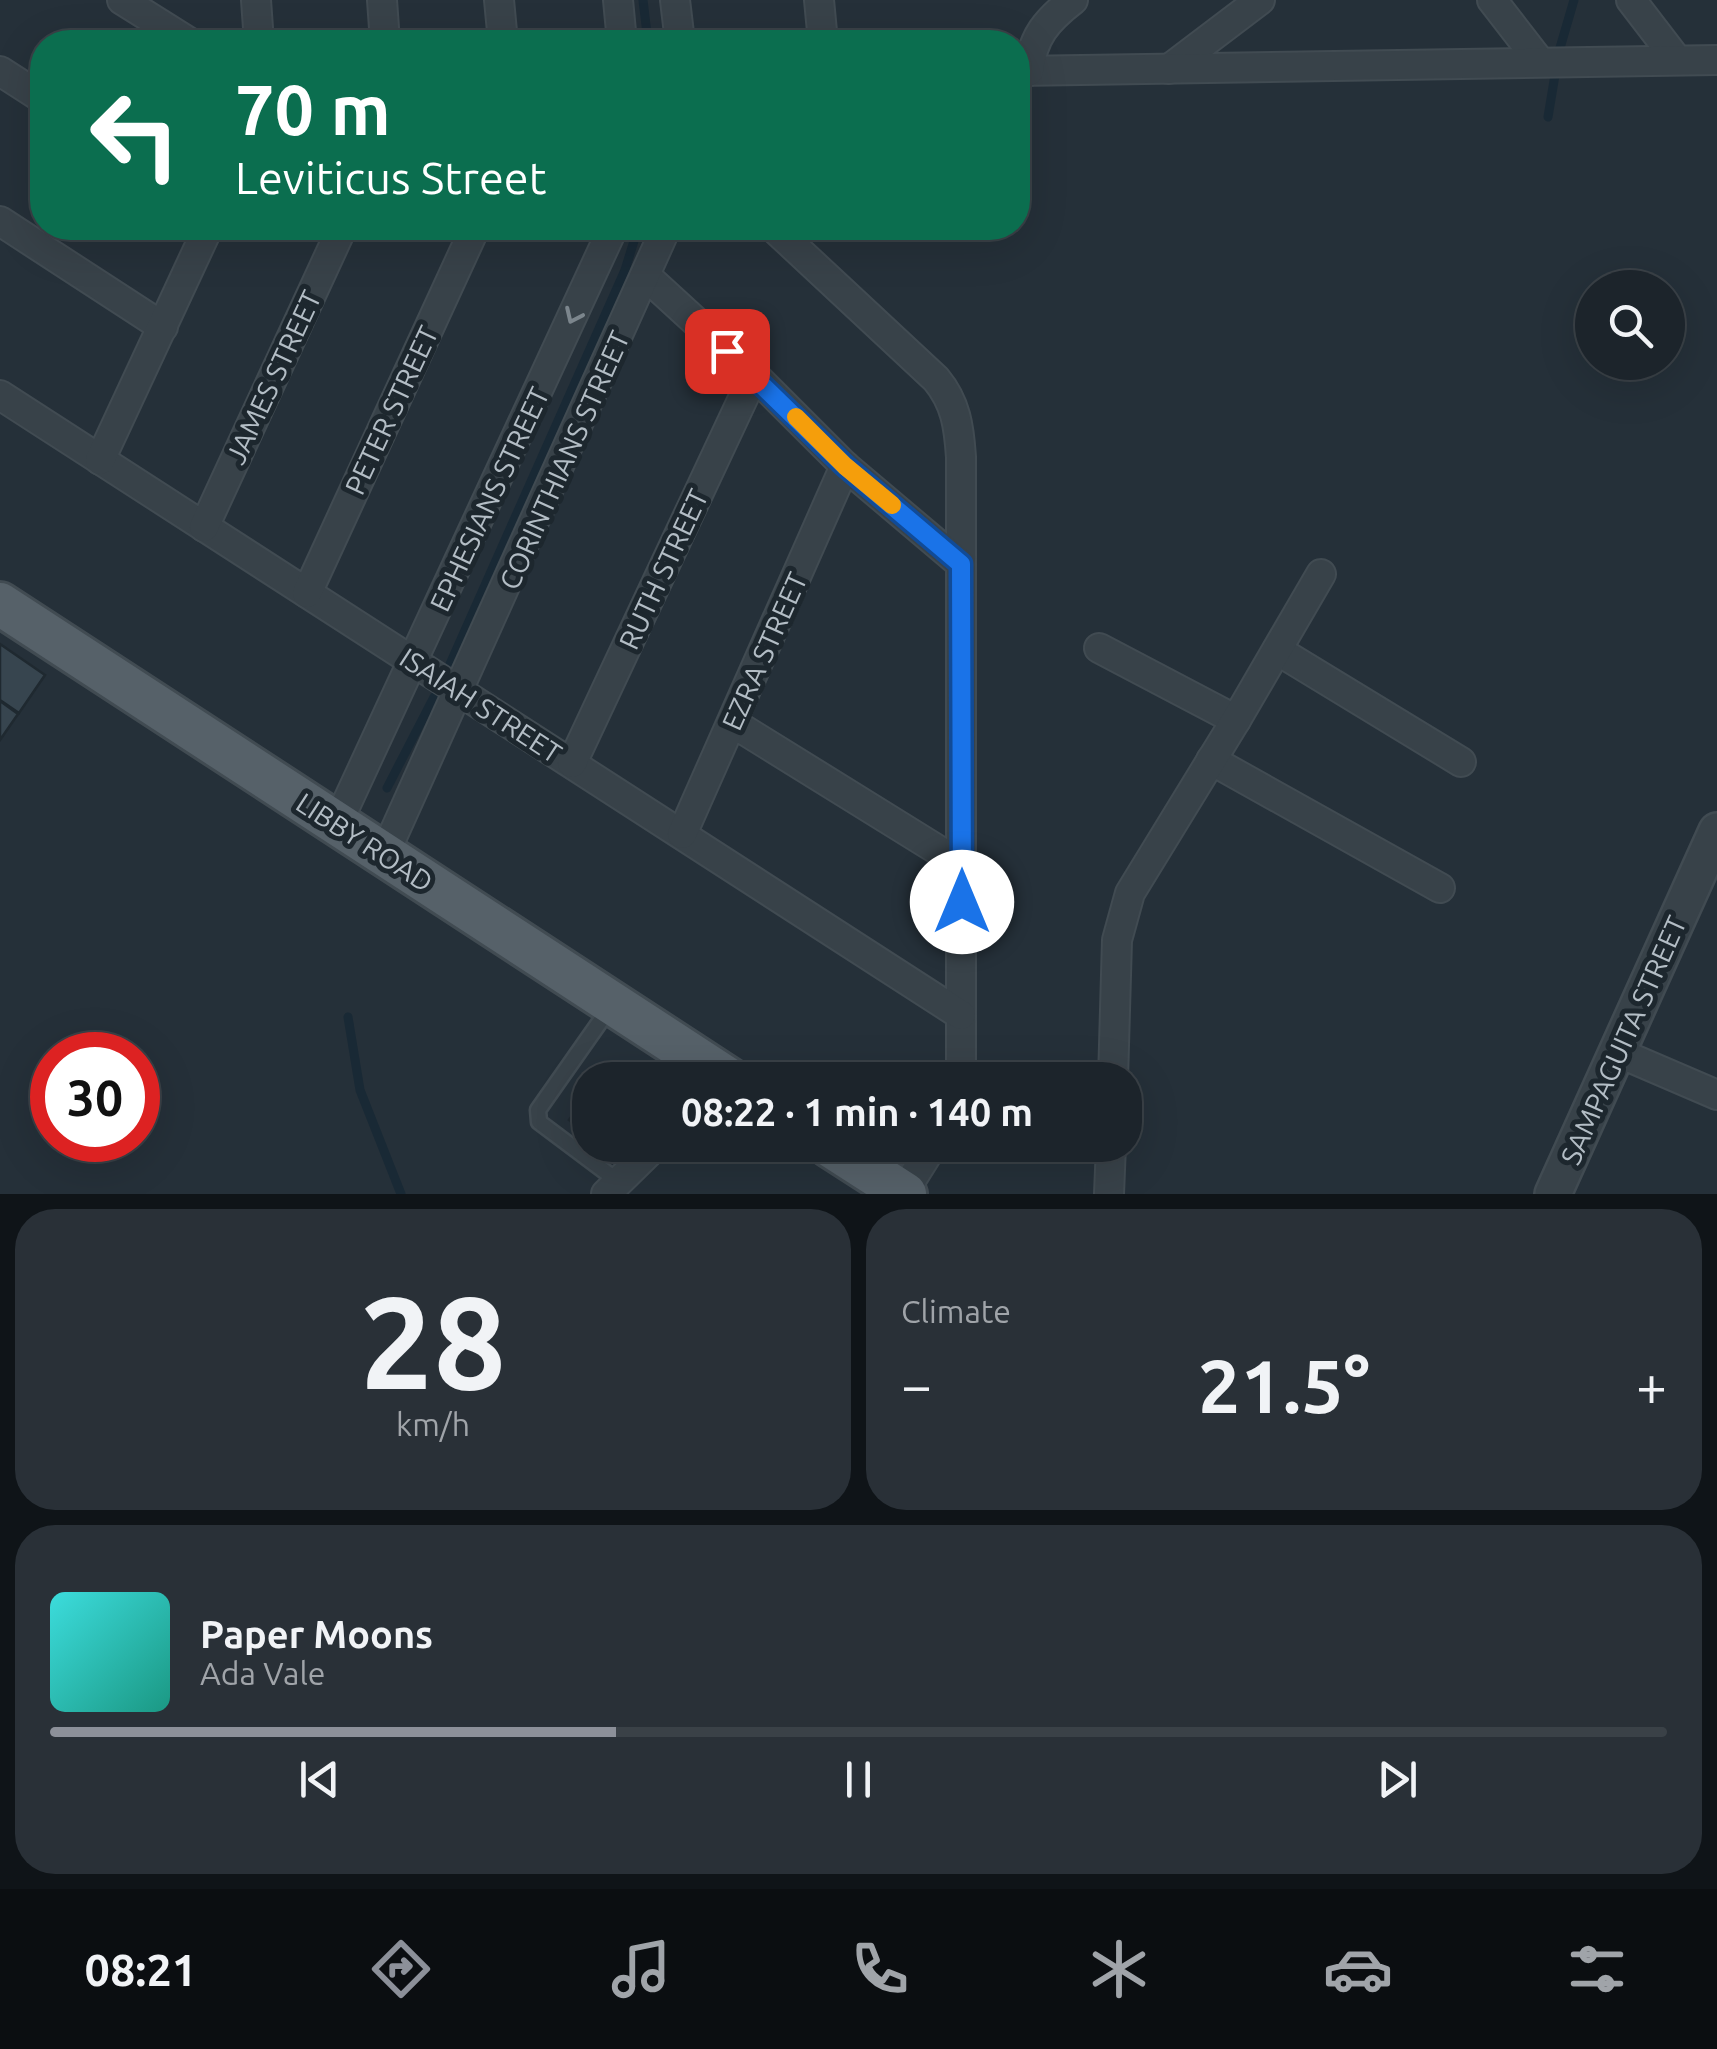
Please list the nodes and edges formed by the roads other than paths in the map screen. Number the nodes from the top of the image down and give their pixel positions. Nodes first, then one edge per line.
1 (122, 0) edge
2 (256, 0) edge
3 (382, 0) edge
4 (499, 0) edge
5 (618, 0) edge
6 (676, 0) edge
7 (1073, 0) edge
8 (1260, 0) edge
9 (1492, 0) edge
10 (1631, 0) edge
11 (170, 30) edge
12 (257, 30) edge
13 (385, 30) edge
14 (502, 30) edge
15 (621, 30) edge
16 (679, 30) edge
17 (1030, 52) edge
18 (1677, 60) junction
19 (1717, 60) edge
20 (1540, 62) junction
21 (1169, 68) junction
22 (0, 71) edge
23 (1030, 71) edge
24 (30, 90) edge
25 (0, 222) edge
26 (202, 240) edge
27 (336, 240) edge
28 (469, 240) edge
29 (607, 240) edge
30 (661, 240) edge
31 (787, 240) edge
32 (646, 277) junction
33 (162, 327) junction
34 (754, 375) junction
35 (0, 395) edge
36 (100, 460) junction
37 (845, 466) junction
38 (204, 526) junction
39 (961, 564) junction
40 (1320, 574) dead end
41 (307, 593) junction
42 (0, 604) edge
43 (1099, 648) dead end
44 (1276, 650) junction
45 (414, 662) junction
46 (460, 692) junction
47 (1236, 720) junction
48 (733, 722) junction
49 (1211, 760) junction
50 (1461, 762) dead end
51 (572, 764) junction
52 (337, 824) junction
53 (1717, 831) edge
54 (682, 834) junction
55 (384, 855) junction
56 (962, 865) junction
57 (1440, 888) dead end
58 (613, 1004) junction
59 (962, 1015) junction
60 (1617, 1052) junction
61 (700, 1062) edge
62 (961, 1062) edge
63 (1113, 1062) edge
64 (1717, 1095) edge
65 (639, 1162) edge
66 (856, 1162) edge
67 (923, 1162) edge
68 (1110, 1162) edge
69 (613, 1188) edge
70 (904, 1193) edge
71 (1109, 1194) edge
72 (1553, 1194) edge

1 - 11 street
2 - 12 street
3 - 13 street
4 - 14 street
5 - 15 street
6 - 16 street
7 - 17 street
8 - 21 street
9 - 20 street
10 - 18 street
18 - 19 street
18 - 20 street
20 - 21 street
21 - 23 street
22 - 24 street
25 - 33 street
26 - 33 street
27 - 38 street, JAMES STREET
28 - 41 street, PETER STREET
29 -> 45 street, EPHESIANS STREET
30 - 32 street, CORINTHIANS STREET
31 - 39 street
32 - 34 street
32 - 46 street, CORINTHIANS STREET
33 - 36 street
34 - 37 street
34 - 51 street, RUTH STREET
35 - 36 street, ISAIAH STREET
36 - 38 street, ISAIAH STREET
37 - 39 street
37 - 48 street, EZRA STREET
38 - 41 street, ISAIAH STREET
39 - 56 street
40 - 44 street
41 - 45 street, ISAIAH STREET
42 - 52 main road, LIBBY ROAD
43 - 47 street
44 - 47 street
44 - 50 street
45 - 46 street, ISAIAH STREET
45 - 52 street, EPHESIANS STREET
46 - 51 street, ISAIAH STREET
46 - 55 street, CORINTHIANS STREET
47 - 49 street
48 - 54 street, EZRA STREET
48 - 56 street
49 - 57 street
49 - 63 street
51 - 54 street, ISAIAH STREET
52 - 55 main road, LIBBY ROAD
53 - 60 street, SAMPAGUITA STREET
54 - 59 street, ISAIAH STREET
55 - 58 main road, LIBBY ROAD
56 - 59 street
58 - 61 main road, LIBBY ROAD
58 - 69 lane
59 - 62 street
60 - 64 street
60 - 72 street, SAMPAGUITA STREET
65 - 69 street
66 - 70 main road
67 - 70 street
68 - 71 street

